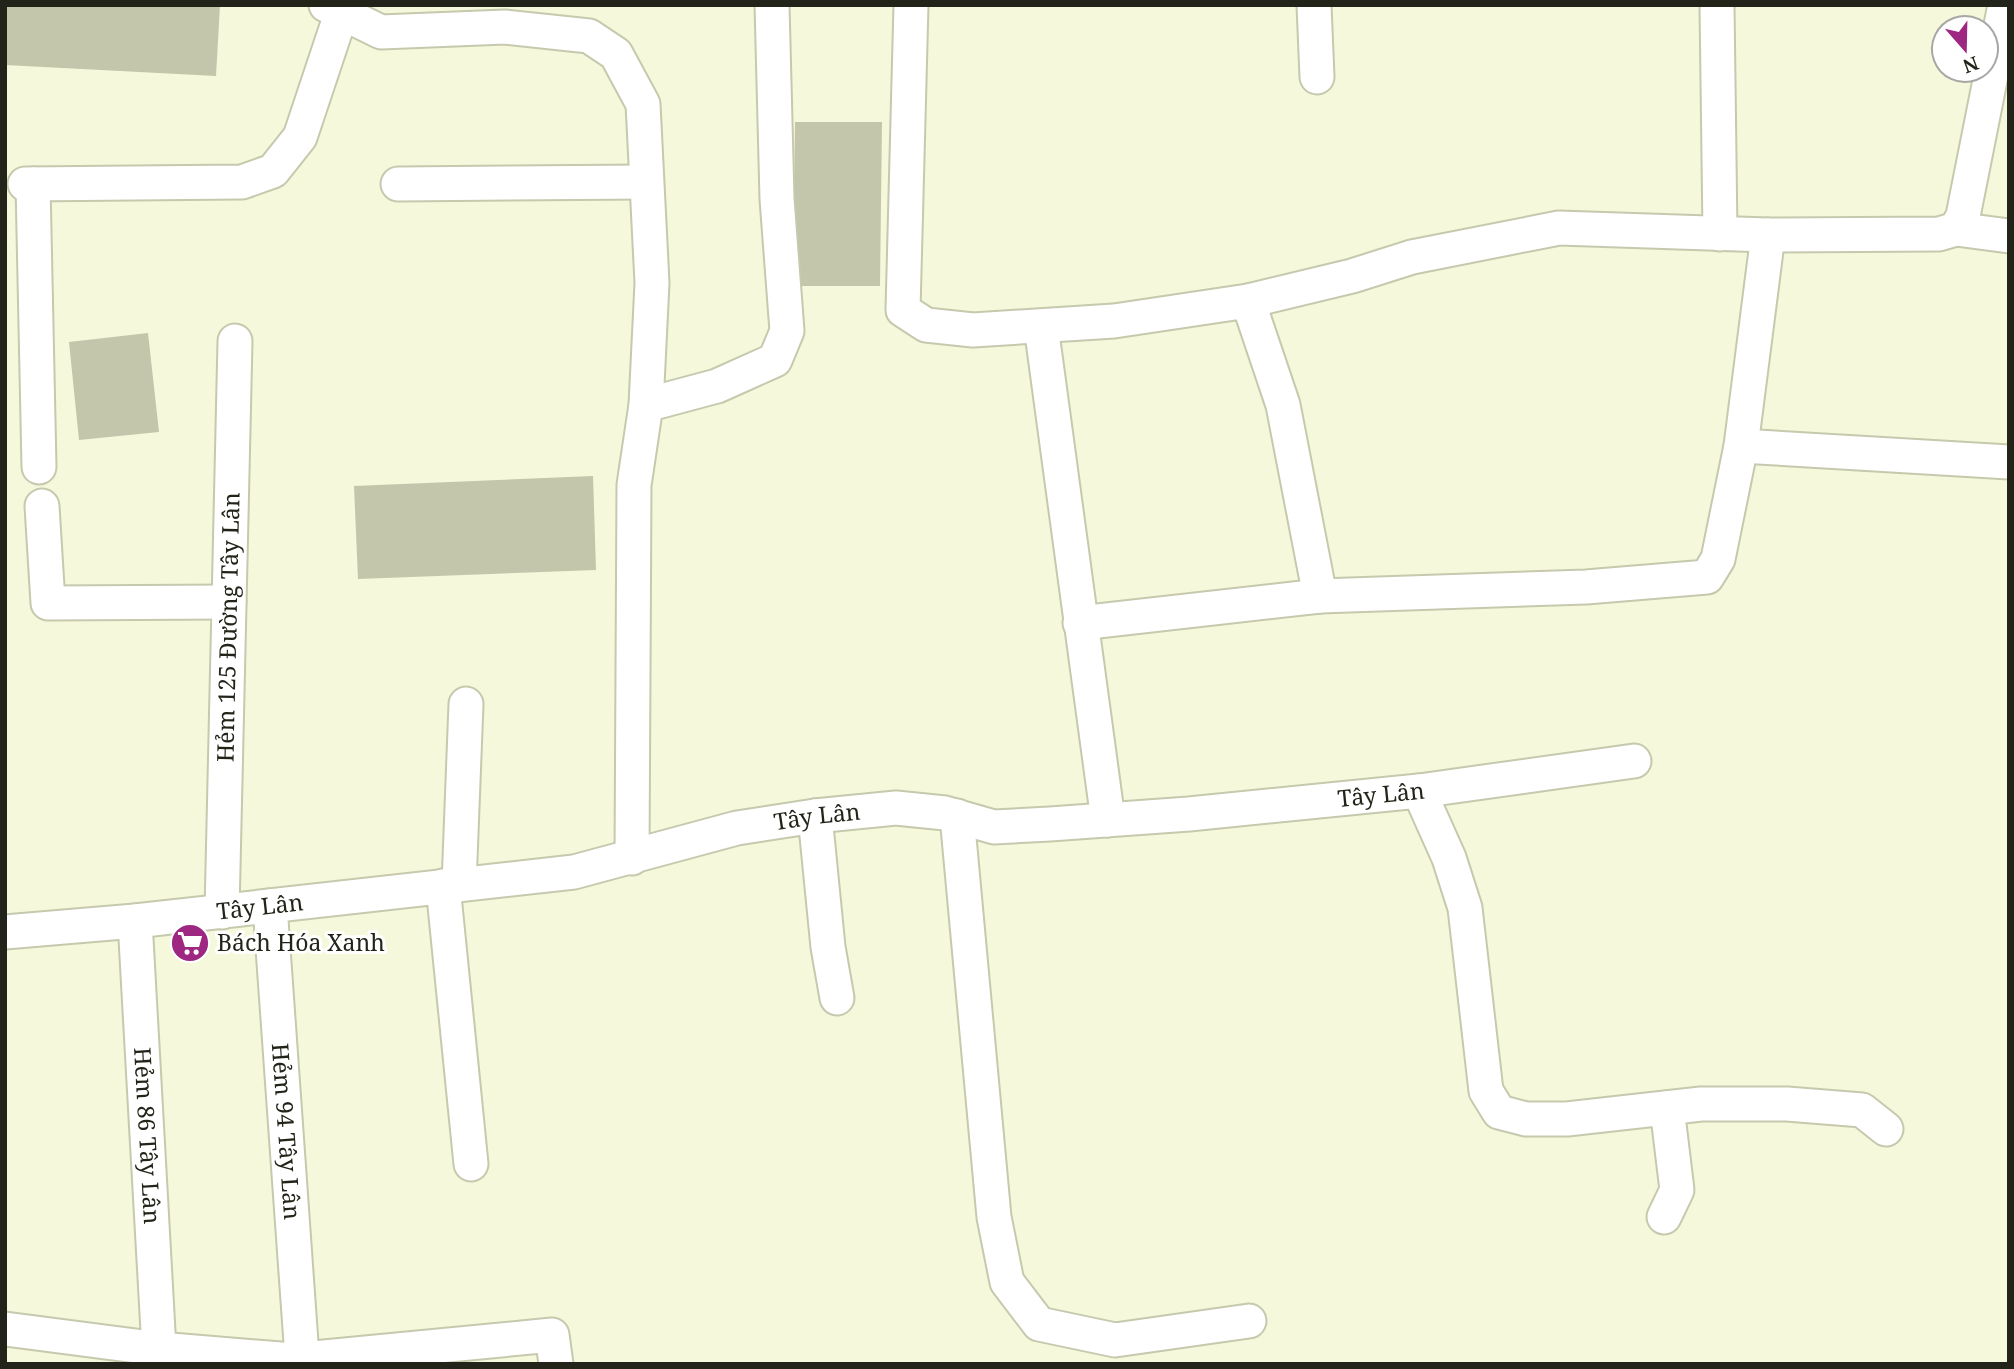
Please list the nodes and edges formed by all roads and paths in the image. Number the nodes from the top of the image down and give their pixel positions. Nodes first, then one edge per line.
1 (772, 5) edge
2 (911, 5) edge
3 (1314, 5) edge
4 (1717, 5) edge
5 (2005, 5) edge
6 (333, 10) edge
7 (1317, 77) dead end
8 (646, 183) junction
9 (398, 184) dead end
10 (1956, 229) junction
11 (1720, 234) junction
12 (1768, 235) junction
13 (2009, 236) edge
14 (1248, 301) junction
15 (1041, 326) junction
16 (235, 341) dead end
17 (646, 405) junction
18 (1741, 446) junction
19 (2009, 461) edge
20 (39, 467) dead end
21 (41, 506) dead end
22 (1320, 596) junction
23 (229, 602) junction
24 (1080, 623) junction
25 (466, 704) dead end
26 (1634, 761) dead end
27 (1419, 791) junction
28 (816, 816) junction
29 (957, 816) junction
30 (1108, 820) junction
31 (632, 858) junction
32 (451, 885) junction
33 (270, 906) junction
34 (222, 912) junction
35 (135, 921) junction
36 (5, 933) edge
37 (837, 998) dead end
38 (1667, 1108) junction
39 (1886, 1129) dead end
40 (471, 1164) dead end
41 (1664, 1217) dead end
42 (1249, 1321) dead end
43 (5, 1329) edge
44 (167, 1354) edge
45 (296, 1360) edge
46 (556, 1364) edge

1 - 17 street
2 - 15 street
3 - 7 street
4 - 11 street
5 - 10 street
6 - 8 street
6 - 20 street
8 - 9 street
8 - 17 street
10 - 12 street
10 - 13 street
11 - 12 street
11 - 14 street
12 - 18 street
14 - 15 street
14 - 22 street
15 - 24 street
16 - 23 street, Hẻm 125 Đường Tây Lân
17 - 31 street
18 - 19 street
18 - 22 street
21 - 23 street
22 - 24 street
23 - 34 street, Hẻm 125 Đường Tây Lân
24 - 30 street
25 - 32 street
26 - 27 street, Tây Lân
27 - 30 street, Tây Lân
27 - 38 street
28 - 29 street, Tây Lân
28 - 31 street, Tây Lân
28 - 37 street
29 - 30 street, Tây Lân
29 - 42 street
31 - 32 street, Tây Lân
32 - 33 street, Tây Lân
32 - 40 street
33 - 34 street, Tây Lân
33 - 45 street, Hẻm 94 Tây Lân
34 - 35 street, Tây Lân
35 - 36 street, Tây Lân
35 - 44 street, Hẻm 86 Tây Lân
38 - 39 street
38 - 41 street
43 - 44 street
44 - 45 street
45 - 46 street

